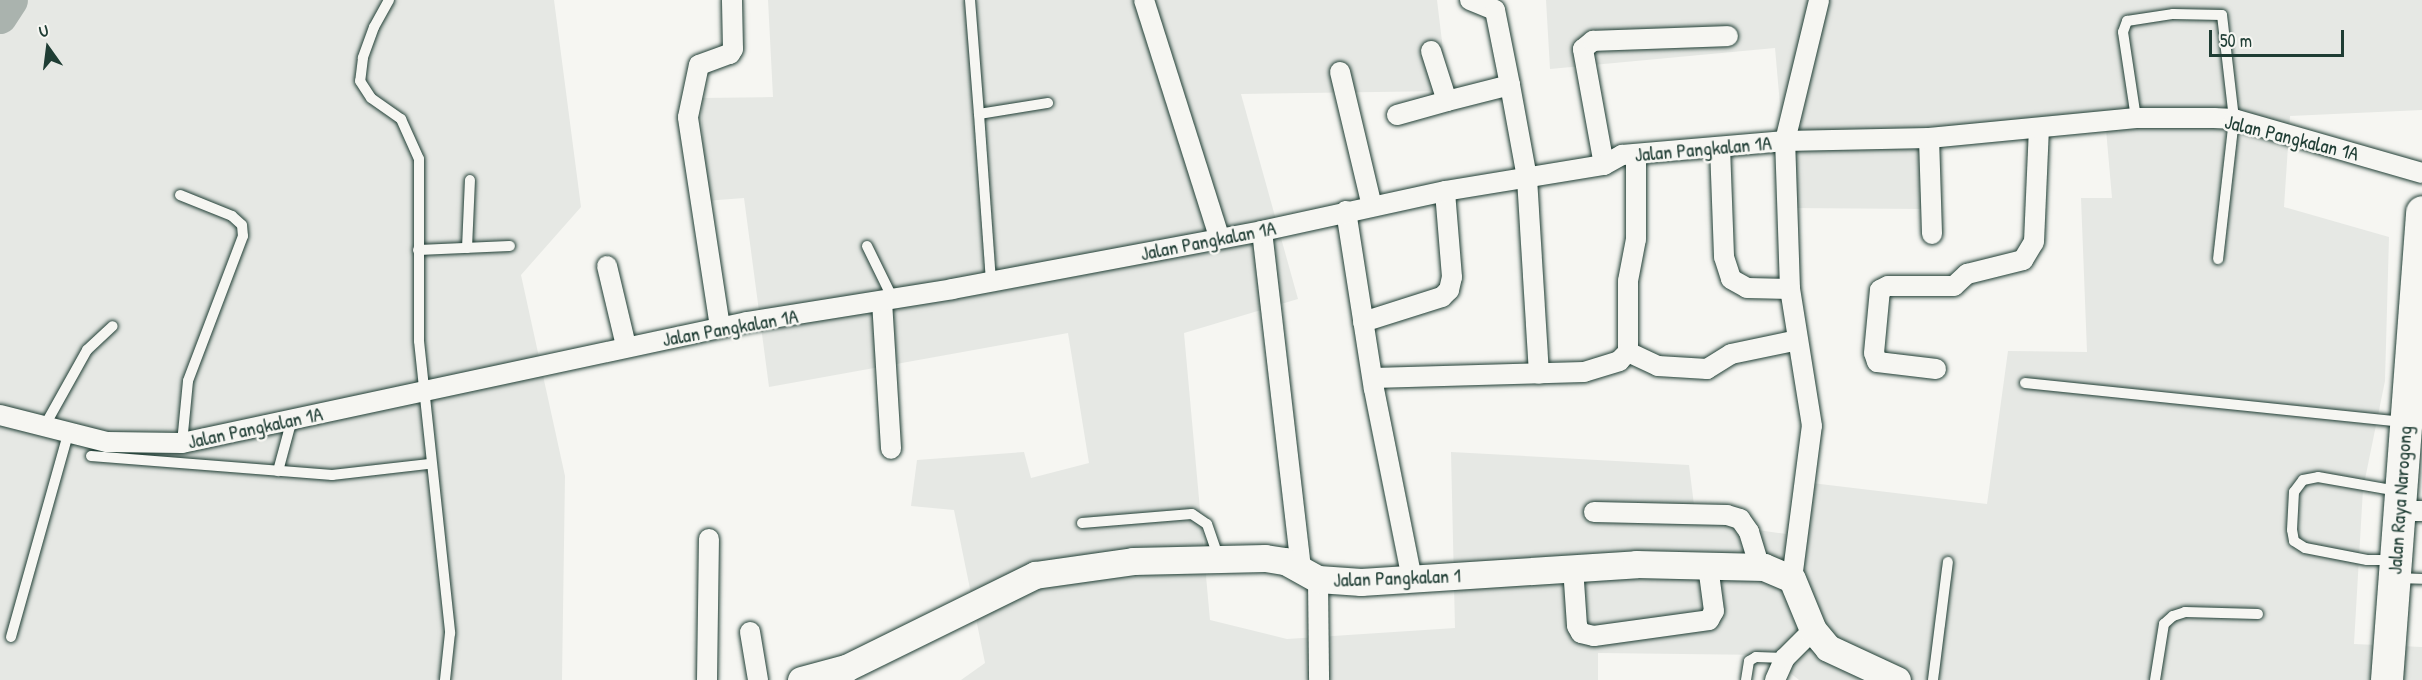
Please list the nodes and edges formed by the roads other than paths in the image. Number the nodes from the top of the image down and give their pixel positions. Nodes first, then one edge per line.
1 (389, 0) edge
2 (732, 0) edge
3 (970, 0) edge
4 (1144, 0) edge
5 (1470, 0) edge
6 (1819, 0) edge
7 (1728, 36) dead end
8 (1431, 51) dead end
9 (1341, 72) dead end
10 (1510, 85) junction
11 (1447, 101) junction
12 (1048, 103) dead end
13 (979, 114) junction
14 (1397, 115) dead end
15 (2136, 118) junction
16 (2234, 119) junction
17 (2039, 129) junction
18 (1929, 138) junction
19 (1785, 141) junction
20 (1720, 147) junction
21 (1636, 154) junction
22 (1604, 165) junction
23 (2422, 173) edge
24 (1527, 178) junction
25 (470, 180) dead end
26 (1445, 191) junction
27 (180, 195) dead end
28 (1372, 206) junction
29 (1346, 211) junction
30 (2422, 212) edge
31 (1262, 231) junction
32 (1932, 234) dead end
33 (1219, 237) junction
34 (510, 246) dead end
35 (867, 246) dead end
36 (467, 248) junction
37 (418, 250) junction
38 (2218, 260) dead end
39 (607, 266) dead end
40 (991, 282) junction
41 (1790, 288) junction
42 (887, 300) junction
43 (1363, 322) junction
44 (113, 326) dead end
45 (720, 327) junction
46 (1798, 340) junction
47 (626, 346) junction
48 (1628, 352) junction
49 (1936, 369) dead end
50 (1539, 375) junction
51 (1372, 378) junction
52 (2025, 383) dead end
53 (423, 394) junction
54 (0, 415) edge
55 (292, 419) junction
56 (2404, 422) junction
57 (44, 427) junction
58 (68, 434) junction
59 (182, 443) junction
60 (891, 449) dead end
61 (91, 456) dead end
62 (429, 464) junction
63 (278, 471) junction
64 (2406, 505) edge
65 (1594, 512) dead end
66 (1082, 523) dead end
67 (710, 539) dead end
68 (1219, 559) junction
69 (1948, 562) dead end
70 (1708, 566) junction
71 (1573, 567) junction
72 (1760, 567) junction
73 (2404, 572) edge
74 (1309, 574) junction
75 (1412, 579) junction
76 (1792, 579) junction
77 (2258, 614) dead end
78 (1813, 630) junction
79 (750, 632) dead end
80 (11, 637) dead end
81 (1785, 658) junction
82 (445, 680) edge
83 (707, 680) edge
84 (758, 680) edge
85 (801, 680) edge
86 (1318, 680) edge
87 (1746, 680) edge
88 (1775, 680) edge
89 (1897, 680) edge
90 (1933, 680) edge
91 (2155, 680) edge
92 (2387, 680) edge

1 - 37 lane
2 - 45 street
3 - 13 lane
4 - 33 street
5 - 10 street
6 - 19 street
7 - 22 street
8 - 11 street
9 - 28 street
10 - 11 street
10 - 24 street
11 - 14 street
12 - 13 lane
13 - 40 lane
15 - 16 street, Jalan Pangkalan 1A
15 - 16 lane
15 - 17 street, Jalan Pangkalan 1A
16 - 23 street, Jalan Pangkalan 1A
16 - 38 lane
17 - 18 street, Jalan Pangkalan 1A
17 - 49 street
18 - 19 street, Jalan Pangkalan 1A
18 - 32 street
19 - 20 street, Jalan Pangkalan 1A
19 - 41 street
20 - 21 street, Jalan Pangkalan 1A
20 - 41 street
21 - 22 street, Jalan Pangkalan 1A
21 - 48 street
22 - 24 street, Jalan Pangkalan 1A
24 - 26 street, Jalan Pangkalan 1A
24 - 50 street
25 - 36 lane
26 - 28 street, Jalan Pangkalan 1A
26 - 43 street
27 - 59 lane
28 - 29 street, Jalan Pangkalan 1A
29 - 31 street, Jalan Pangkalan 1A
29 - 43 street
30 - 56 main road, Jalan Raya Narogong
31 - 33 street, Jalan Pangkalan 1A
31 - 74 street
33 - 40 street, Jalan Pangkalan 1A
34 - 36 lane
35 - 42 lane
36 - 37 lane
37 - 53 lane
39 - 47 street
40 - 42 street, Jalan Pangkalan 1A
41 - 46 street
42 - 45 street, Jalan Pangkalan 1A
42 - 60 street
43 - 51 street
44 - 57 lane
45 - 47 street, Jalan Pangkalan 1A
46 - 48 street
46 - 76 street
47 - 53 street, Jalan Pangkalan 1A
48 - 50 street
50 - 51 street
51 - 75 street
52 - 56 lane
53 - 55 street, Jalan Pangkalan 1A
53 - 62 lane
54 - 57 street, Jalan Pangkalan 1A
55 - 59 street, Jalan Pangkalan 1A
55 - 63 lane
56 - 64 main road, Jalan Raya Narogong
57 - 58 street, Jalan Pangkalan 1A
58 - 59 street, Jalan Pangkalan 1A
58 - 80 lane
61 - 63 lane
62 - 63 lane
62 - 82 lane
64 - 73 main road, Jalan Raya Narogong
64 - 73 lane
65 - 72 street
66 - 68 lane
67 - 83 street
68 - 74 main road, Jalan Pangkalan 1
68 - 85 main road, Jalan Pangkalan 1
69 - 90 lane
70 - 71 main road, Jalan Pangkalan 1
70 - 71 street
70 - 72 main road, Jalan Pangkalan 1
71 - 75 main road, Jalan Pangkalan 1
72 - 76 main road, Jalan Pangkalan 1
73 - 92 main road, Jalan Raya Narogong
74 - 75 main road, Jalan Pangkalan 1
74 - 86 street
76 - 78 main road
77 - 91 lane
78 - 81 street
78 - 89 main road
79 - 84 street
81 - 87 lane
81 - 88 street

